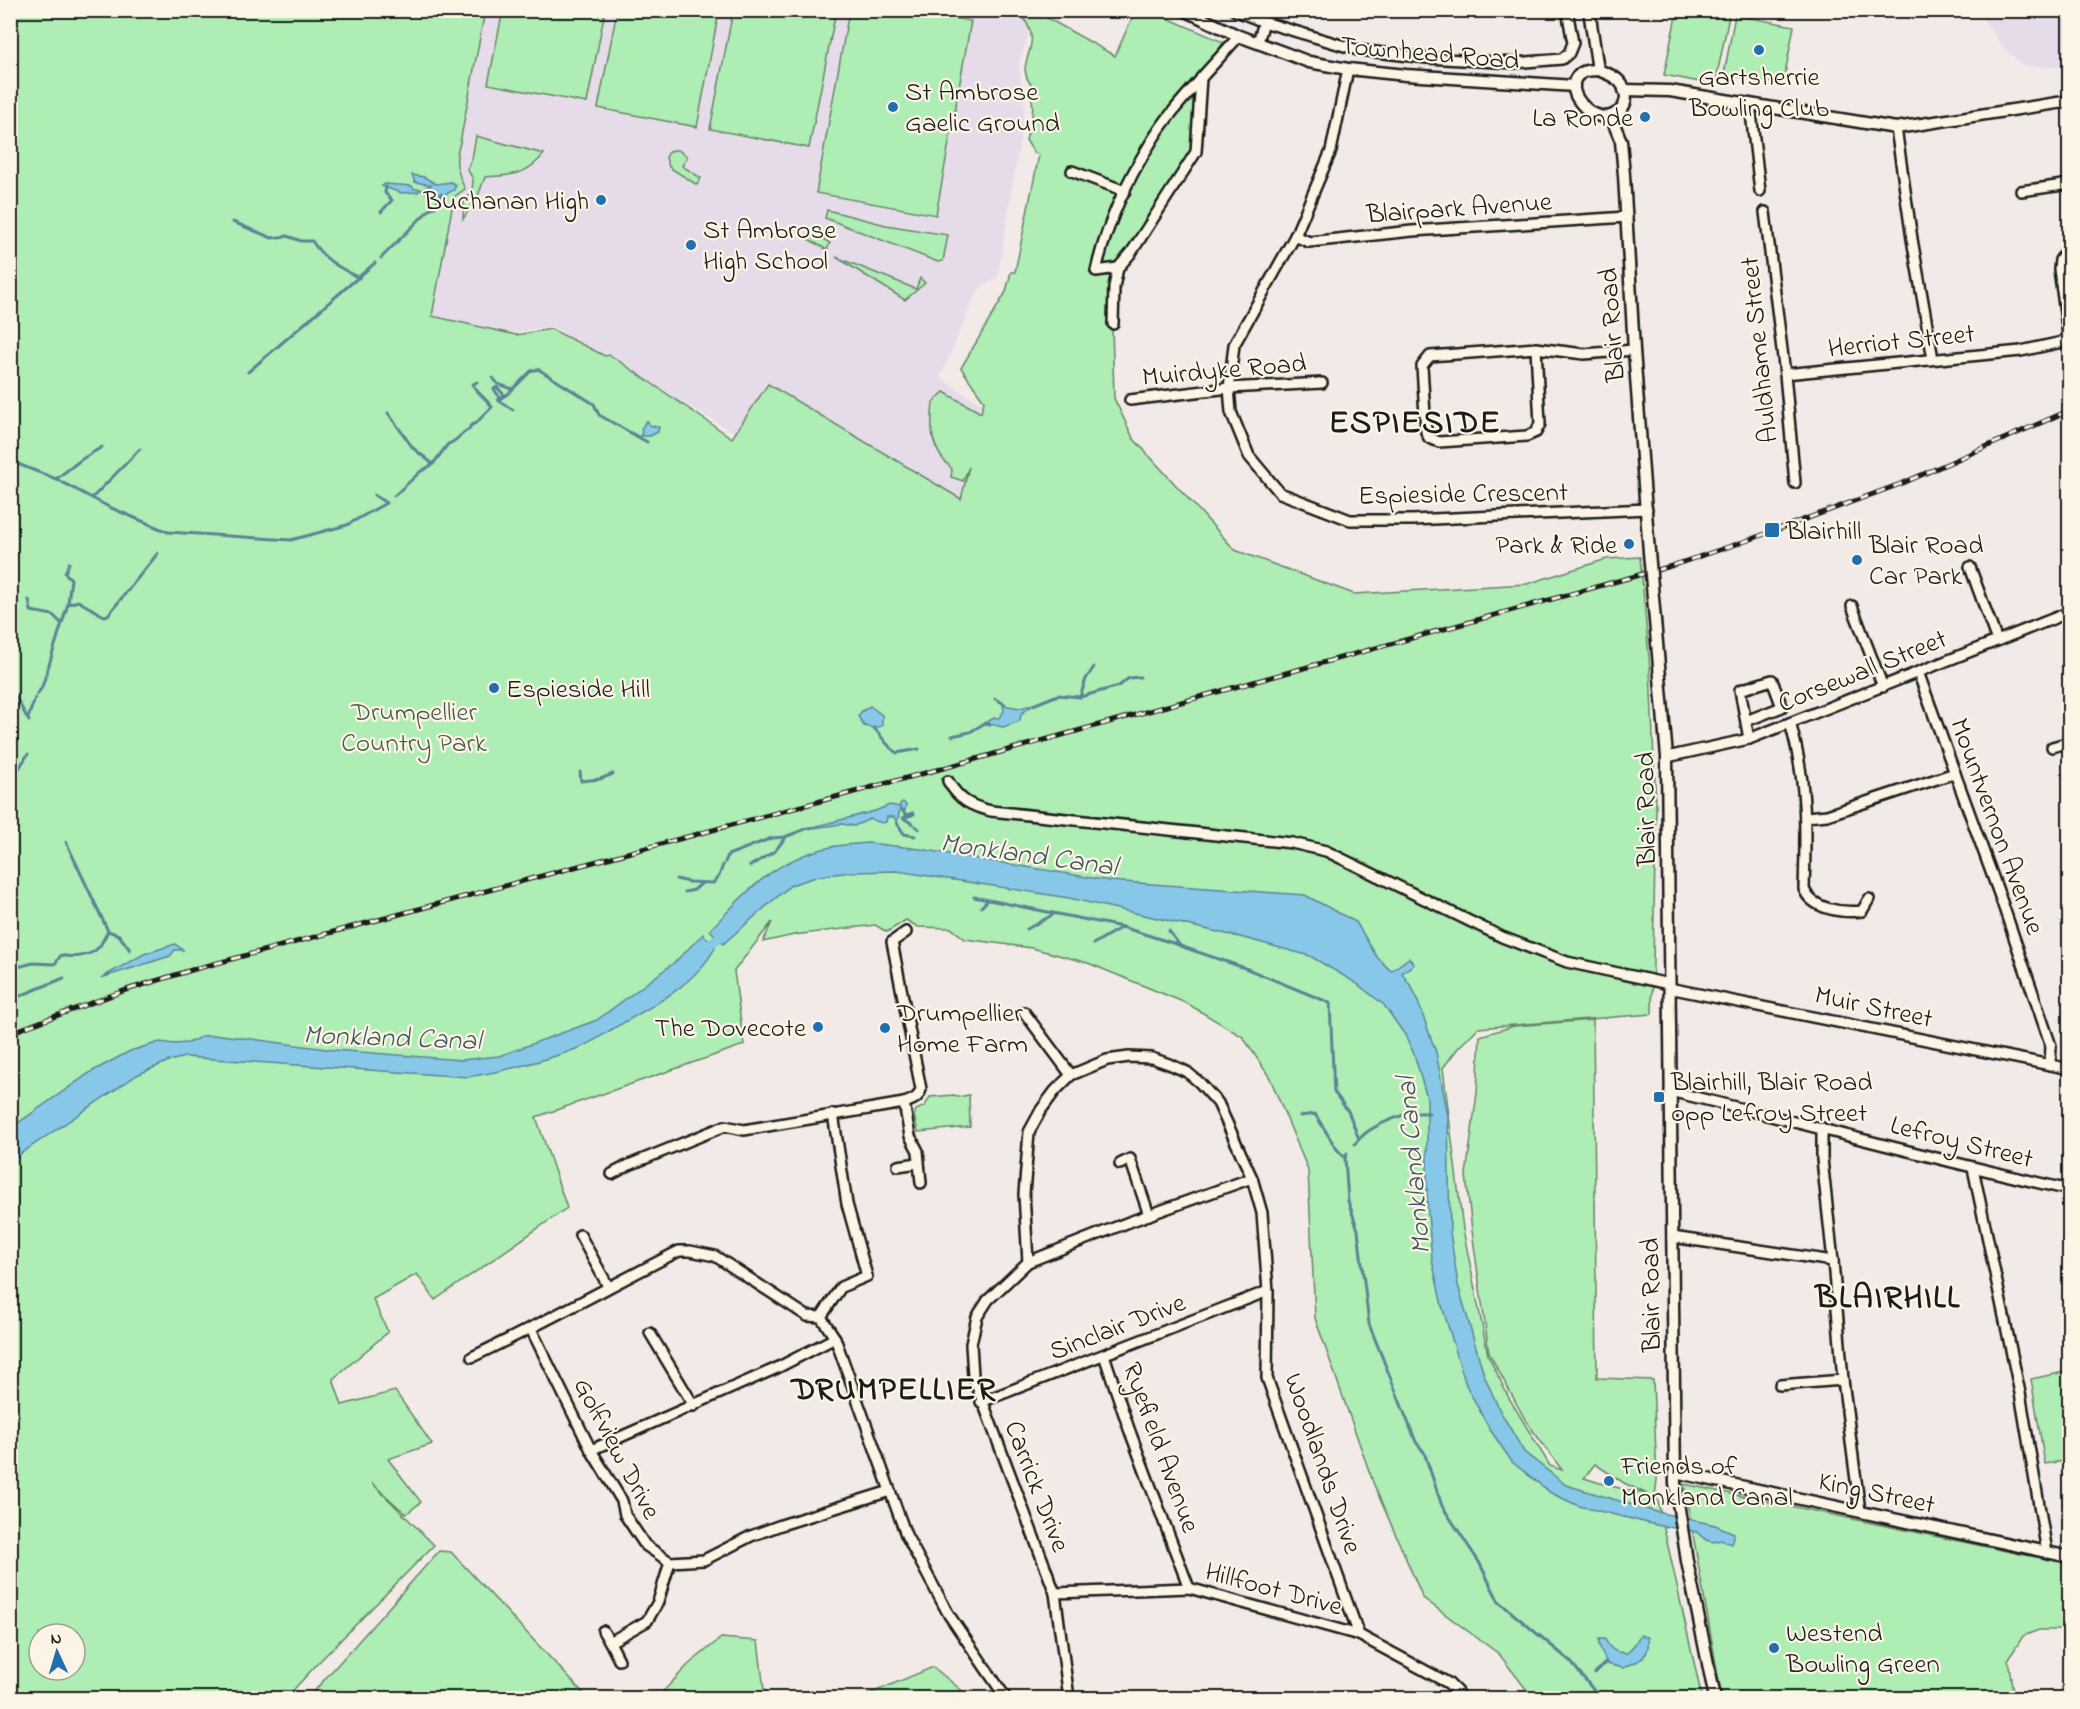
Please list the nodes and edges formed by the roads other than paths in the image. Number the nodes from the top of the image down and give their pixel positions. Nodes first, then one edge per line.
1 (1184, 10) edge
2 (1234, 10) edge
3 (1567, 10) edge
4 (1589, 10) edge
5 (1264, 22) junction
6 (1239, 36) junction
7 (1258, 42) junction
8 (1348, 69) junction
9 (1598, 70) junction
10 (1202, 78) junction
11 (1574, 86) junction
12 (1624, 90) junction
13 (2070, 101) edge
14 (1750, 104) junction
15 (1611, 117) junction
16 (1896, 128) junction
17 (1072, 171) dead end
18 (2070, 184) edge
19 (1125, 191) junction
20 (1760, 191) dead end
21 (2021, 191) dead end
22 (1765, 212) dead end
23 (1627, 218) junction
24 (1295, 236) junction
25 (2070, 252) edge
26 (1118, 268) junction
27 (1113, 324) dead end
28 (1536, 348) junction
29 (1634, 350) junction
30 (1933, 359) junction
31 (1785, 374) junction
32 (1322, 383) dead end
33 (1229, 388) junction
34 (1130, 400) dead end
35 (1795, 483) dead end
36 (1647, 509) junction
37 (1970, 567) dead end
38 (1852, 606) dead end
39 (2070, 612) edge
40 (1996, 641) junction
41 (1918, 672) junction
42 (1882, 687) junction
43 (1746, 721) junction
44 (1790, 723) junction
45 (1749, 739) junction
46 (2070, 742) edge
47 (2052, 747) dead end
48 (1667, 757) junction
49 (1955, 773) junction
50 (948, 781) dead end
51 (1806, 817) junction
52 (1869, 899) dead end
53 (906, 932) dead end
54 (1669, 986) junction
55 (1024, 1012) dead end
56 (2050, 1065) junction
57 (2070, 1069) edge
58 (1071, 1075) junction
59 (1670, 1091) junction
60 (904, 1103) junction
61 (833, 1114) junction
62 (1822, 1128) junction
63 (918, 1163) junction
64 (1120, 1164) dead end
65 (898, 1166) dead end
66 (1973, 1168) junction
67 (612, 1174) dead end
68 (1252, 1178) junction
69 (921, 1183) dead end
70 (2070, 1190) edge
71 (1149, 1215) junction
72 (580, 1235) dead end
73 (1672, 1237) junction
74 (1833, 1261) junction
75 (1028, 1262) junction
76 (609, 1286) junction
77 (1268, 1291) junction
78 (821, 1317) junction
79 (531, 1329) junction
80 (650, 1333) dead end
81 (835, 1338) junction
82 (1104, 1355) junction
83 (472, 1357) dead end
84 (1843, 1380) junction
85 (1779, 1385) dead end
86 (981, 1402) junction
87 (694, 1406) junction
88 (591, 1450) junction
89 (1675, 1472) junction
90 (890, 1491) junction
91 (1860, 1511) junction
92 (2047, 1552) junction
93 (2070, 1557) edge
94 (670, 1562) junction
95 (1189, 1588) junction
96 (1055, 1593) junction
97 (603, 1631) dead end
98 (1359, 1635) junction
99 (610, 1642) junction
100 (619, 1660) dead end
101 (1006, 1698) edge
102 (1069, 1698) edge
103 (1460, 1698) edge
104 (1714, 1698) edge

1 - 6 street, Townhead Road
2 - 5 street
3 - 5 street
4 - 9 street
5 - 7 street
6 - 7 street, Townhead Road
6 - 10 street
7 - 8 street, Townhead Road
8 - 11 street, Townhead Road
8 - 24 street, Espieside Crescent
9 - 11 street
9 - 12 street
10 - 19 street
10 - 26 street
11 - 15 street
12 - 14 street
12 - 15 street
13 - 16 street
14 - 16 street
14 - 20 street
15 - 23 street, Blair Road
16 - 30 street
17 - 19 street
18 - 21 street
19 - 26 street
22 - 31 street, Auldhame Street
23 - 24 street, Blairpark Avenue
23 - 29 street, Blair Road
24 - 33 street, Espieside Crescent
25 - 30 street, Herriot Street
26 - 27 street
28 - 28 street
28 - 29 street
29 - 36 street, Blair Road
30 - 31 street, Herriot Street
31 - 35 street, Auldhame Street
32 - 33 street, Muirdyke Road
33 - 34 street, Muirdyke Road
33 - 36 street, Espieside Crescent
36 - 48 street, Blair Road, bridge
37 - 40 street
38 - 42 street
39 - 40 street, Corsewall Street
40 - 41 street, Corsewall Street
41 - 42 street, Corsewall Street
41 - 49 street, Mountvernon Avenue
42 - 44 street, Corsewall Street
43 - 43 street
43 - 45 street
44 - 45 street, Corsewall Street
44 - 51 street
45 - 48 street, Corsewall Street
46 - 47 street
48 - 54 street, Blair Road
49 - 51 street
49 - 56 street, Mountvernon Avenue
50 - 54 street, Muir Street
51 - 52 street
53 - 60 street
54 - 56 street, Muir Street
54 - 59 street, Blair Road
55 - 58 street
56 - 57 street, Muir Street
58 - 68 street, Woodlands Drive
58 - 75 street, Woodlands Drive
59 - 62 street, Lefroy Street
59 - 73 street, Blair Road
60 - 61 street
60 - 63 street
61 - 67 street
61 - 78 street
62 - 66 street, Lefroy Street
62 - 74 street
63 - 65 street
63 - 69 street
64 - 71 street
66 - 70 street, Lefroy Street
66 - 92 street
68 - 71 street, Carrick Drive
68 - 77 street, Woodlands Drive
71 - 75 street, Carrick Drive
72 - 76 street
73 - 74 street
73 - 89 street, Blair Road
74 - 84 street
75 - 86 street, Carrick Drive
76 - 78 street
76 - 79 street
77 - 82 street, Sinclair Drive
77 - 98 street, Woodlands Drive
78 - 81 street
79 - 83 street
79 - 88 street, Golfview Drive
80 - 87 street
81 - 87 street
81 - 90 street
82 - 86 street, Sinclair Drive
82 - 95 street, Ryefield Avenue
84 - 85 street
84 - 91 street
86 - 96 street, Carrick Drive
87 - 88 street
88 - 94 street, Golfview Drive
89 - 91 street, King Street
89 - 104 street, Blair Road
90 - 94 street
90 - 101 street
91 - 92 street, King Street
92 - 93 street, King Street
94 - 99 street
95 - 96 street, Hillfoot Drive
95 - 98 street, Hillfoot Drive
96 - 102 street, Carrick Drive
97 - 99 street
98 - 103 street, Hillfoot Drive
99 - 100 street

